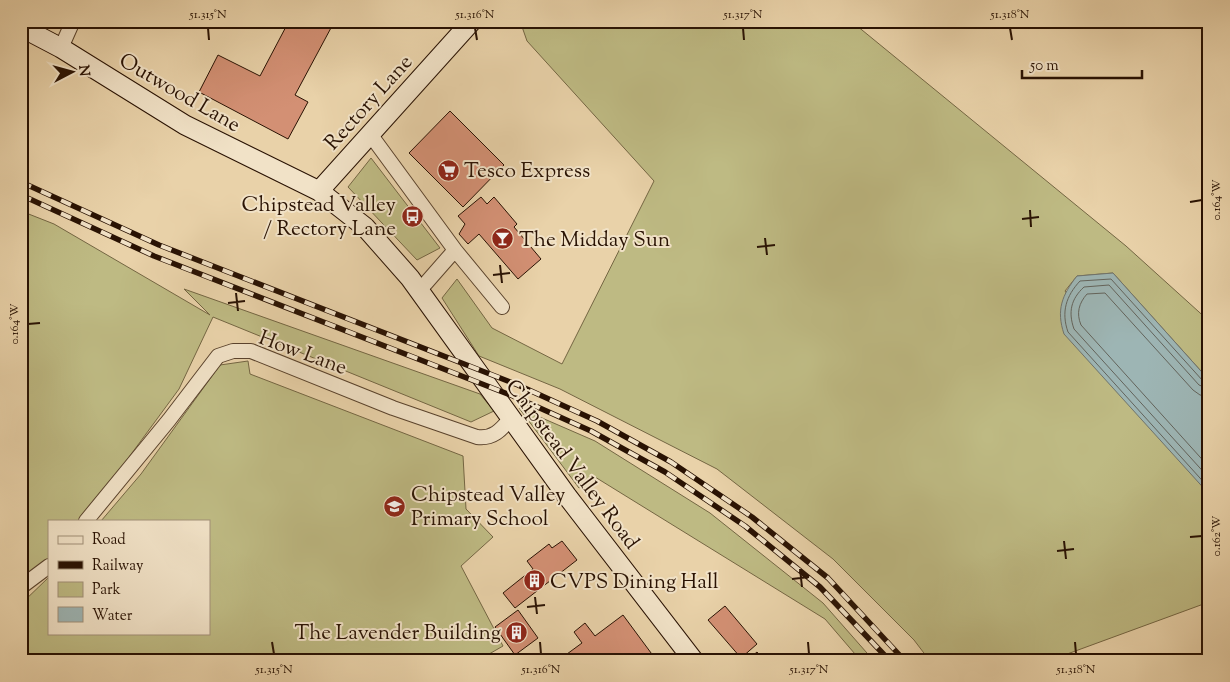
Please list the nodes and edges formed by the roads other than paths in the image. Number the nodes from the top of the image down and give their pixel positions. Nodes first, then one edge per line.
1 (73, 21) edge
2 (472, 21) edge
3 (21, 27) edge
4 (61, 48) junction
5 (370, 134) junction
6 (319, 191) junction
7 (455, 250) junction
8 (419, 291) junction
9 (502, 307) dead end
10 (510, 419) junction
11 (87, 520) edge
12 (48, 567) edge
13 (21, 587) edge
14 (694, 661) edge

1 - 4 street
2 - 5 main road, Rectory Lane
3 - 4 main road, Outwood Lane
4 - 6 main road, Outwood Lane
5 - 6 main road, Rectory Lane
5 - 7 street
6 - 8 main road, Chipstead Valley Road
7 - 8 street
7 - 9 street
8 - 10 main road, Chipstead Valley Road
10 - 11 street, How Lane
10 - 14 main road, Chipstead Valley Road
12 - 13 street

